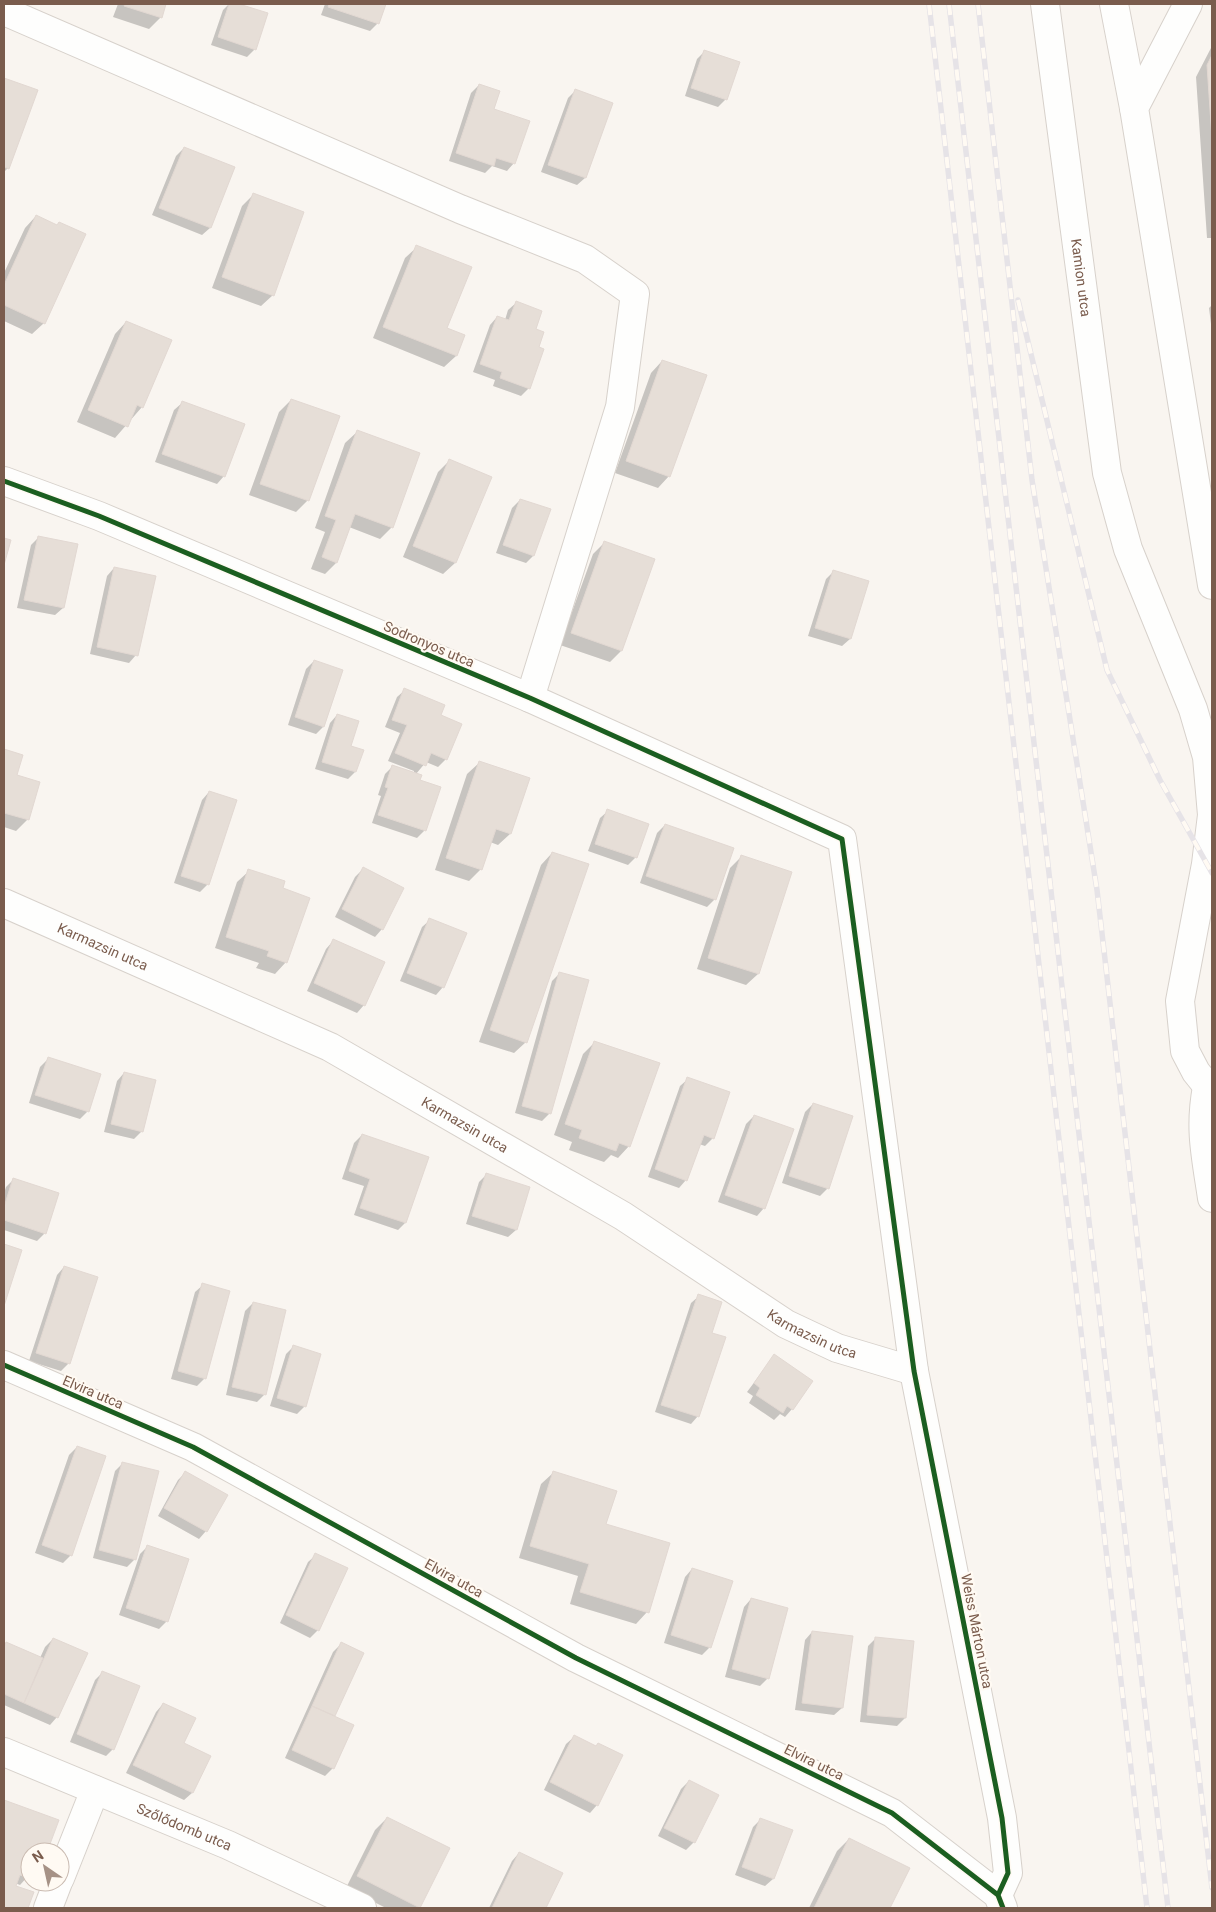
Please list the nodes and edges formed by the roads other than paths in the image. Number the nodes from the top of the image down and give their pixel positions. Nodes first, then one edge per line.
1 (1045, 4) edge
2 (1114, 4) edge
3 (1188, 4) edge
4 (4, 11) edge
5 (1134, 108) junction
6 (4, 481) edge
7 (1212, 585) edge
8 (530, 698) junction
9 (842, 839) joint
10 (4, 903) edge
11 (1210, 1090) edge
12 (1212, 1198) edge
13 (4, 1366) edge
14 (914, 1371) junction
15 (4, 1752) edge
16 (95, 1790) junction
17 (70, 1853) edge
18 (54, 1892) edge
19 (1000, 1902) edge
20 (48, 1908) edge
21 (362, 1908) edge

1 - 11 street, Kamion utca
2 - 5 street
3 - 5 street
4 - 8 street
5 - 7 street
6 - 8 street, Sodronyos utca
8 - 9 street, Sodronyos utca
9 - 14 street, Weiss Márton utca
10 - 14 street, Karmazsin utca
11 - 12 street
13 - 19 street, Elvira utca
14 - 19 street, Weiss Márton utca
15 - 16 street, Szőlődomb utca
16 - 17 street
16 - 21 street, Szőlődomb utca
18 - 20 street

